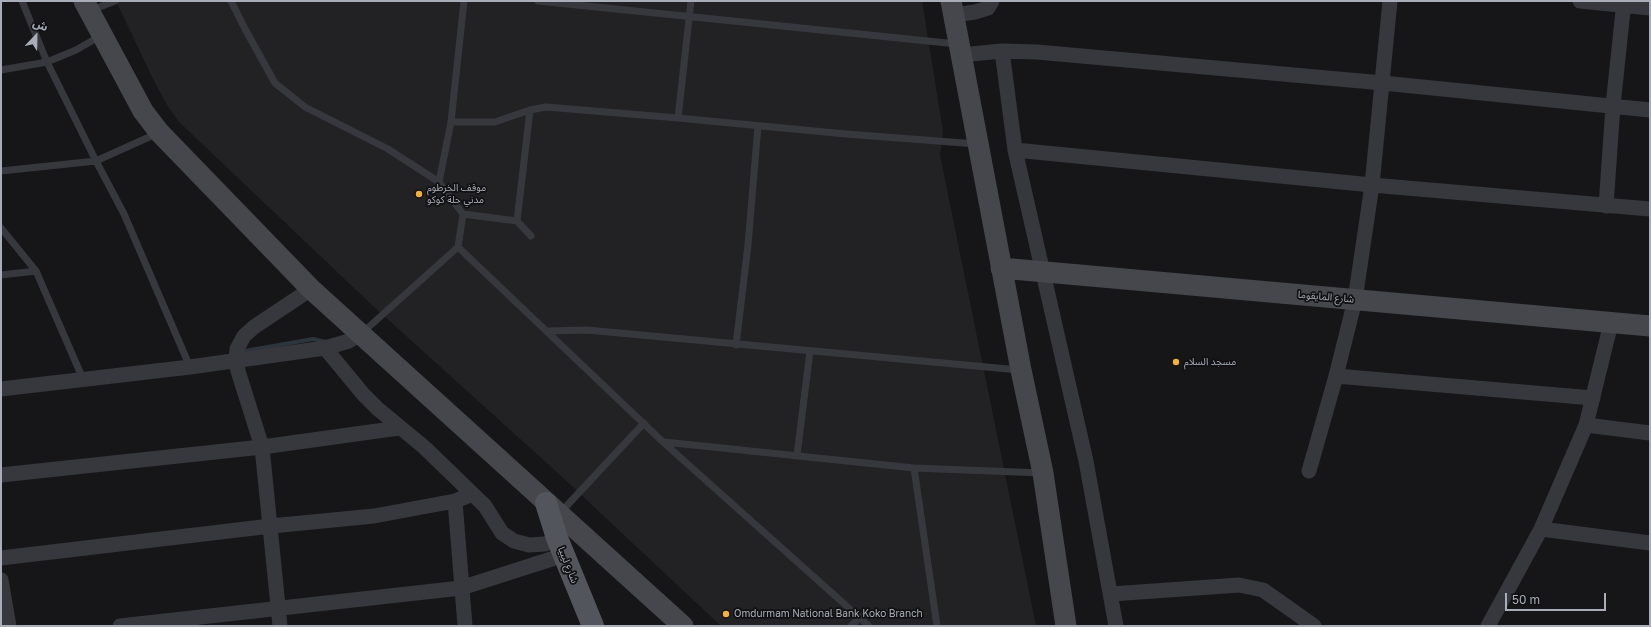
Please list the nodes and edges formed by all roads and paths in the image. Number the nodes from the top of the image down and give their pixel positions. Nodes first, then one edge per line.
1 (22, 1) edge
2 (115, 1) edge
3 (231, 1) edge
4 (464, 1) edge
5 (538, 1) edge
6 (691, 1) edge
7 (992, 1) edge
8 (1390, 1) edge
9 (1580, 1) edge
10 (1624, 3) edge
11 (87, 6) edge
12 (952, 8) edge
13 (1650, 8) edge
14 (689, 17) junction
15 (102, 35) junction
16 (960, 50) junction
17 (1002, 52) junction
18 (47, 62) junction
19 (1, 70) edge
20 (1383, 83) junction
21 (1613, 106) junction
22 (530, 110) junction
23 (1650, 110) edge
24 (678, 118) junction
25 (451, 122) junction
26 (758, 126) junction
27 (159, 132) junction
28 (978, 144) junction
29 (1016, 150) junction
30 (96, 161) junction
31 (1, 171) edge
32 (439, 182) junction
33 (1372, 185) junction
34 (1606, 206) junction
35 (1650, 209) edge
36 (463, 214) junction
37 (517, 221) junction
38 (1, 228) edge
39 (531, 236) dead end
40 (458, 247) junction
41 (1001, 268) junction
42 (36, 271) junction
43 (1043, 272) junction
44 (1, 275) edge
45 (311, 290) junction
46 (1355, 300) junction
47 (1611, 322) junction
48 (1650, 326) edge
49 (547, 331) junction
50 (360, 334) junction
51 (736, 345) junction
52 (325, 348) junction
53 (810, 351) junction
54 (236, 359) junction
55 (190, 367) junction
56 (1021, 370) junction
57 (1336, 376) junction
58 (83, 379) junction
59 (1, 388) edge
60 (1593, 398) junction
61 (644, 423) junction
62 (1586, 426) junction
63 (399, 428) junction
64 (1650, 434) edge
65 (664, 442) junction
66 (262, 447) junction
67 (797, 455) junction
68 (914, 468) junction
69 (1309, 471) dead end
70 (1043, 473) junction
71 (1, 475) edge
72 (473, 494) junction
73 (455, 501) junction
74 (552, 509) junction
75 (271, 526) junction
76 (1541, 529) junction
77 (1650, 543) edge
78 (560, 547) junction
79 (1, 558) edge
80 (1, 580) edge
81 (461, 588) junction
82 (1111, 594) junction
83 (278, 608) junction
84 (860, 617) junction
85 (1495, 623) edge
86 (678, 625) edge
87 (9, 626) edge
88 (120, 626) edge
89 (280, 626) edge
90 (465, 626) edge
91 (593, 626) edge
92 (851, 626) edge
93 (869, 626) edge
94 (937, 626) edge
95 (1066, 626) edge
96 (1116, 626) edge
97 (1314, 626) edge

1 - 18 lane
2 - 11 lane
3 - 32 lane
4 - 25 lane
5 - 14 lane
6 - 14 lane
7 - 12 street
8 - 20 street
9 - 10 street
10 - 13 street
10 - 21 street
11 - 15 main road
12 - 16 main road
14 - 16 lane
14 - 24 lane
15 - 18 lane
15 - 27 main road
16 - 17 street
16 - 28 main road
17 - 20 street
17 - 29 street
18 - 19 lane
18 - 30 lane
20 - 21 street
20 - 33 street
21 - 23 street
21 - 34 street
22 - 24 lane
22 - 25 lane
22 - 37 lane
24 - 26 lane
25 - 32 lane
26 - 28 lane
26 - 51 lane
27 - 30 lane
27 - 45 main road
28 - 41 main road
29 - 33 street
29 - 43 street
30 - 31 lane
30 - 55 lane
32 - 36 lane
33 - 34 street
33 - 46 street
34 - 35 street
36 - 37 lane
36 - 40 lane
37 - 39 lane
38 - 42 lane
40 - 49 lane
40 - 50 lane
41 - 43 main road, شارع المايقوما
41 - 56 main road
42 - 44 lane
42 - 58 lane
43 - 46 main road, شارع المايقوما
43 - 82 street
45 - 50 main road
45 - 54 street
46 - 47 main road, شارع المايقوما
46 - 57 street
47 - 48 main road, شارع المايقوما
47 - 60 street
49 - 51 lane
49 - 61 lane
50 - 52 street
50 - 74 main road
51 - 53 lane
52 - 54 street
52 - 63 street
53 - 56 lane
53 - 67 lane
54 - 55 street
54 - 66 street
55 - 58 street
56 - 70 main road
57 - 60 street
57 - 69 street
58 - 59 street
60 - 62 street
61 - 65 lane
61 - 74 lane
62 - 64 street
62 - 76 street
63 - 66 street
63 - 72 street
65 - 67 lane
65 - 84 lane
66 - 71 street
66 - 75 street
67 - 68 lane
68 - 70 lane
68 - 94 lane
70 - 95 main road
72 - 73 street
72 - 78 street
73 - 75 street
73 - 81 street
74 - 78 main road, شارع ليبيا
74 - 86 main road
75 - 79 street
75 - 83 street
76 - 77 street
76 - 85 street
78 - 81 street
78 - 91 main road, شارع ليبيا
80 - 87 street
81 - 83 street
81 - 90 street
82 - 96 street
82 - 97 street
83 - 88 street
83 - 89 street
84 - 92 lane
84 - 93 lane

